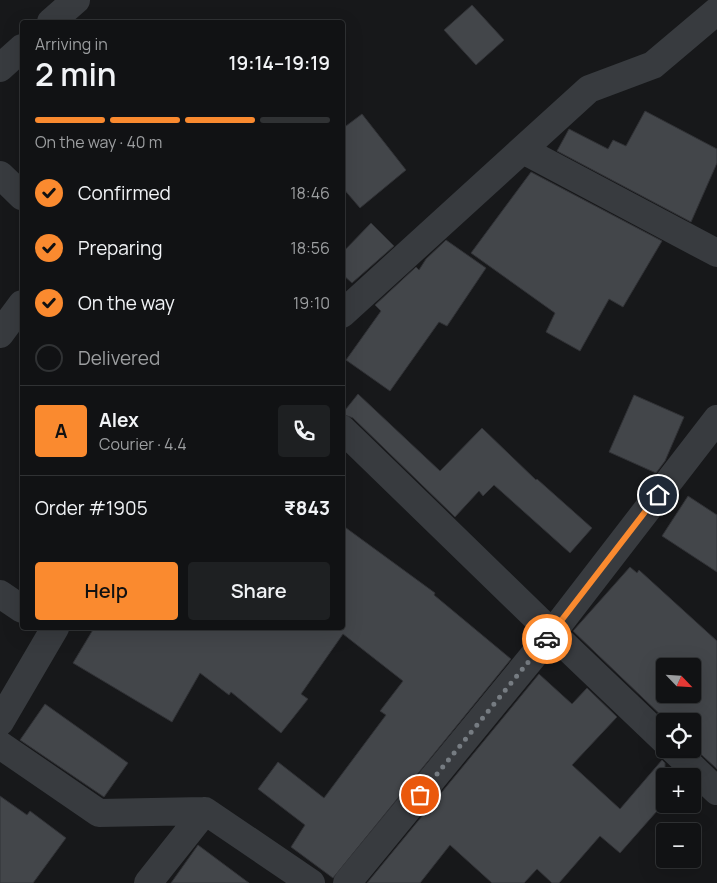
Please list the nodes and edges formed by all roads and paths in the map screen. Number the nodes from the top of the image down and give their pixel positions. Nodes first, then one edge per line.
1 (76, 0) edge
2 (717, 11) edge
3 (53, 20) edge
4 (20, 50) edge
5 (0, 68) edge
6 (523, 150) junction
7 (0, 175) edge
8 (20, 194) edge
9 (717, 253) edge
10 (20, 307) edge
11 (345, 311) edge
12 (0, 334) edge
13 (717, 419) edge
14 (345, 432) edge
15 (0, 594) edge
16 (20, 609) edge
17 (51, 630) edge
18 (552, 633) junction
19 (0, 722) edge
20 (656, 732) edge
21 (0, 745) edge
22 (682, 758) edge
23 (717, 791) edge
24 (205, 811) junction
25 (148, 883) edge
26 (311, 883) edge
27 (348, 883) edge

1 - 3 street
2 - 6 street
4 - 5 street
6 - 9 street
6 - 11 street
7 - 8 street
10 - 12 street
13 - 18 street
14 - 18 street
15 - 16 street
17 - 19 street
18 - 20 street
18 - 27 street
21 - 24 street
22 - 23 street
24 - 25 street
24 - 26 street

